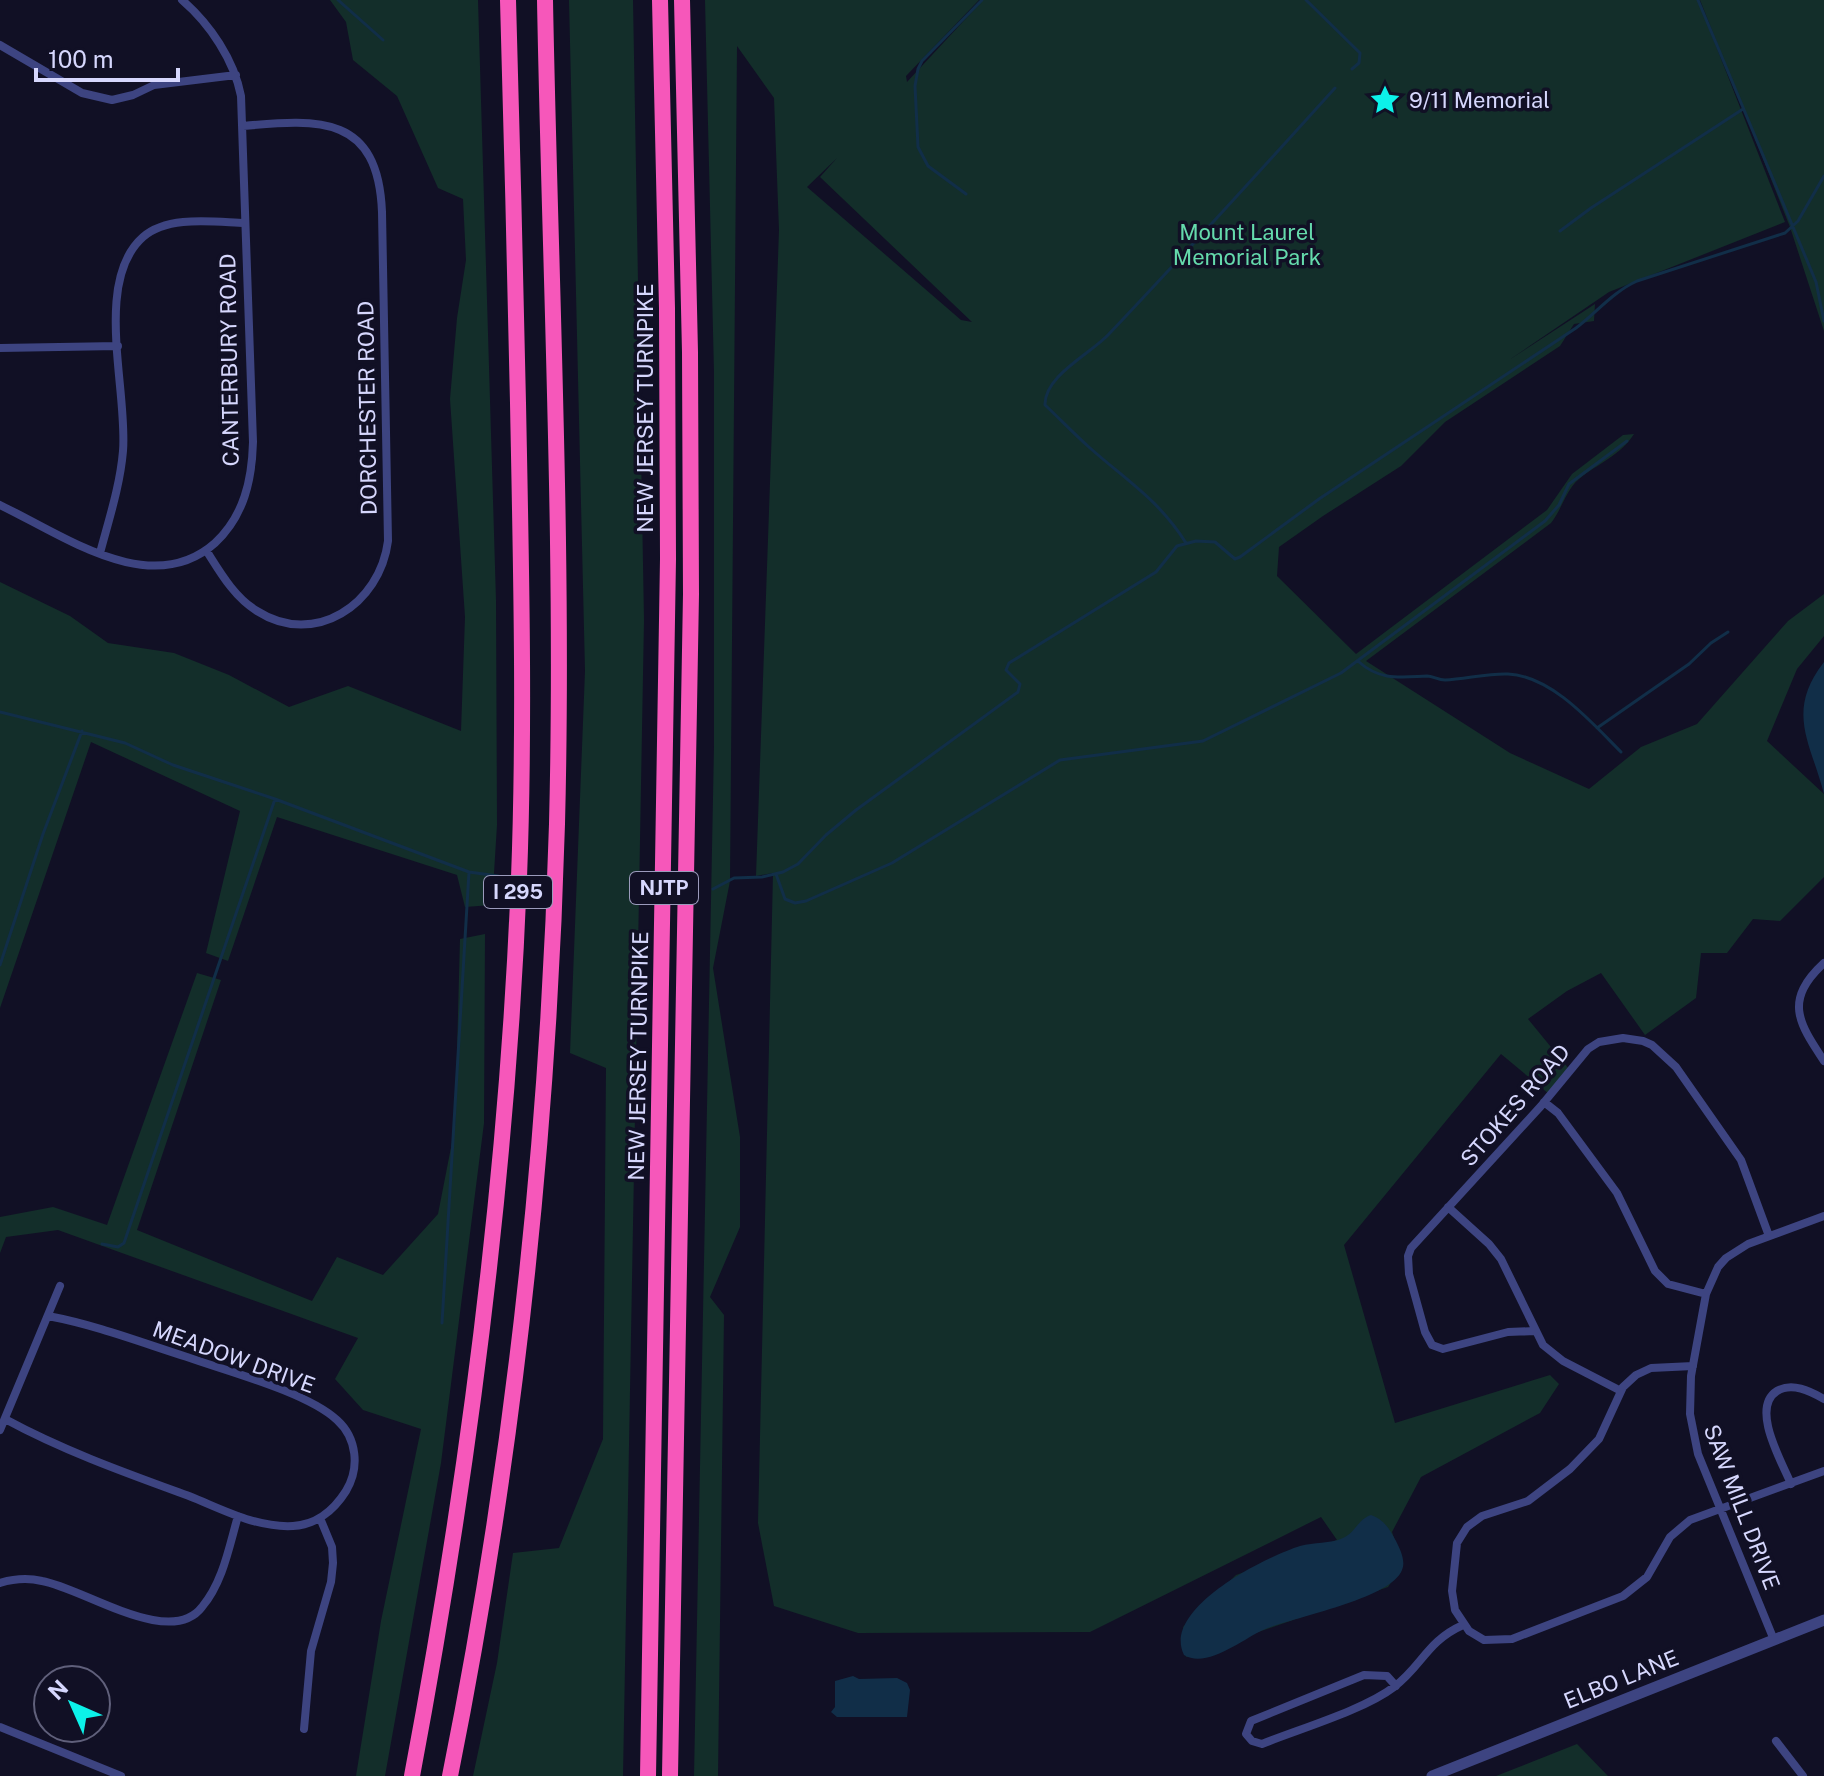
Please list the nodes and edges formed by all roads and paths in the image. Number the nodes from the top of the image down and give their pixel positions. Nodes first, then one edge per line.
1 (182, 0) edge
2 (508, 0) edge
3 (545, 0) edge
4 (660, 0) edge
5 (682, 0) edge
6 (0, 45) edge
7 (236, 75) junction
8 (243, 126) junction
9 (245, 223) junction
10 (118, 346) junction
11 (0, 348) edge
12 (0, 505) edge
13 (206, 550) junction
14 (100, 553) junction
15 (1824, 963) edge
16 (1824, 1061) edge
17 (1544, 1102) junction
18 (1448, 1207) junction
19 (1824, 1216) edge
20 (1769, 1236) junction
21 (60, 1286) dead end
22 (1706, 1294) junction
23 (48, 1316) junction
24 (1535, 1331) junction
25 (1693, 1366) junction
26 (1621, 1391) junction
27 (1824, 1399) edge
28 (5, 1419) junction
29 (0, 1430) edge
30 (1824, 1471) edge
31 (1791, 1484) junction
32 (1721, 1509) junction
33 (238, 1516) junction
34 (320, 1518) junction
35 (0, 1583) edge
36 (1824, 1620) edge
37 (1463, 1625) junction
38 (1774, 1640) junction
39 (1396, 1686) junction
40 (0, 1727) edge
41 (304, 1729) dead end
42 (1776, 1741) dead end
43 (121, 1776) edge
44 (412, 1776) edge
45 (450, 1776) edge
46 (648, 1776) edge
47 (670, 1776) edge
48 (1432, 1776) edge
49 (1803, 1776) edge

1 - 7 street, CANTERBURY ROAD
2 - 44 highway, I 295
3 - 45 highway, I 295
4 - 46 highway, NEW JERSEY TURNPIKE / NJTP
5 - 47 highway, NEW JERSEY TURNPIKE / NJTP
6 - 7 street
7 - 8 street, CANTERBURY ROAD
8 - 9 street, CANTERBURY ROAD
8 - 13 street, DORCHESTER ROAD
9 - 10 street
9 - 13 street, CANTERBURY ROAD
10 - 11 street
10 - 14 street
12 - 14 street, CANTERBURY ROAD
13 - 14 street, CANTERBURY ROAD
15 - 16 street
17 - 18 street, STOKES ROAD
17 - 20 street, STOKES ROAD
17 - 22 street
18 - 24 street
18 - 24 street, STOKES ROAD
19 - 20 street, SAW MILL DRIVE
20 - 22 street, SAW MILL DRIVE
21 - 23 street
22 - 25 street, SAW MILL DRIVE
23 - 28 street
23 - 34 street, MEADOW DRIVE
24 - 26 street
25 - 26 street
25 - 32 street, SAW MILL DRIVE
26 - 37 street
27 - 31 street
28 - 29 street
28 - 33 street
30 - 31 street
31 - 32 street
32 - 37 street
32 - 38 street, SAW MILL DRIVE
33 - 34 street
33 - 35 street
34 - 41 street
36 - 38 street, ELBO LANE
37 - 39 street
38 - 48 street, ELBO LANE
39 - 39 street
40 - 43 street
42 - 49 street

